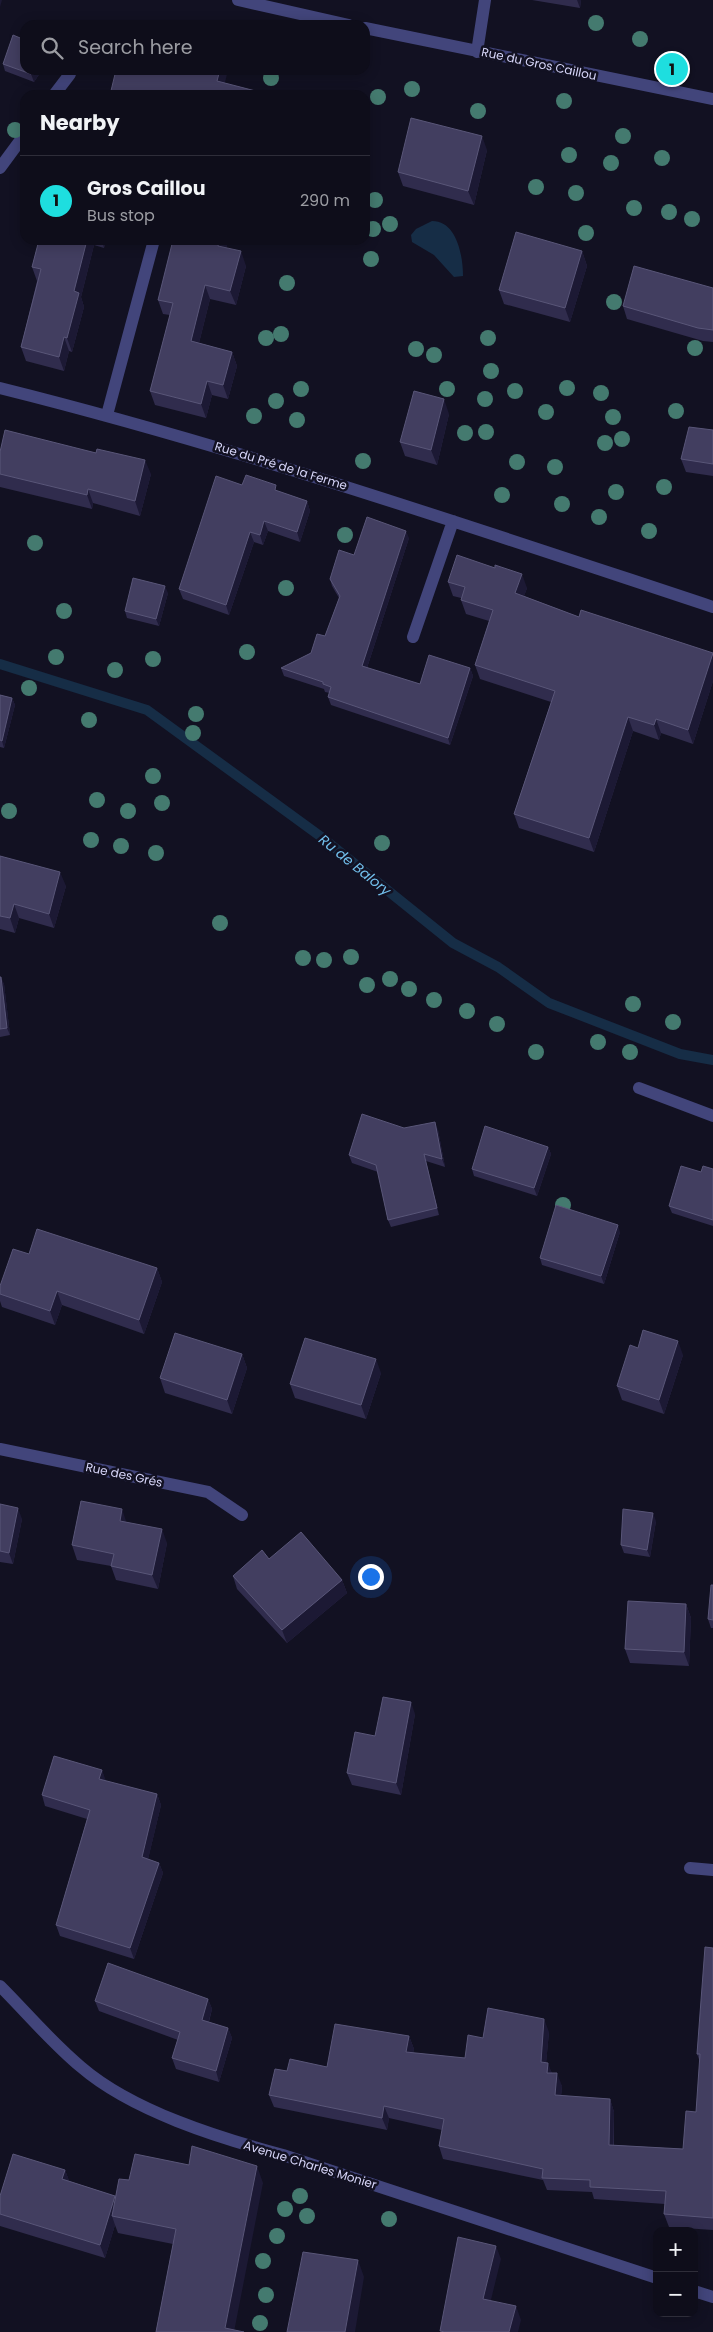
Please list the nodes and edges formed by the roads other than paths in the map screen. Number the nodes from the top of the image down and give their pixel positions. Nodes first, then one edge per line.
1 (238, 0) edge
2 (485, 0) edge
3 (327, 20) edge
4 (370, 29) edge
5 (477, 52) junction
6 (69, 75) edge
7 (58, 90) edge
8 (713, 99) edge
9 (20, 141) edge
10 (0, 168) edge
11 (153, 245) edge
12 (0, 388) edge
13 (107, 415) junction
14 (453, 521) junction
15 (713, 607) edge
16 (414, 637) dead end
17 (639, 1088) dead end
18 (713, 1116) edge
19 (0, 1449) edge
20 (242, 1515) dead end
21 (690, 1868) dead end
22 (713, 1870) edge
23 (0, 1986) edge
24 (653, 2277) edge
25 (698, 2292) edge
26 (713, 2297) edge

1 - 3 street
2 - 5 street
4 - 5 street, Rue du Gros Caillou
5 - 8 street, Rue du Gros Caillou
6 - 7 street
9 - 10 street
11 - 13 street
12 - 13 street, Rue du Pré de la Ferme
13 - 14 street, Rue du Pré de la Ferme
14 - 15 street, Rue du Pré de la Ferme
14 - 16 street
17 - 18 street
19 - 20 street, Rue des Grés
21 - 22 street
23 - 24 street, Avenue Charles Monier
25 - 26 street

